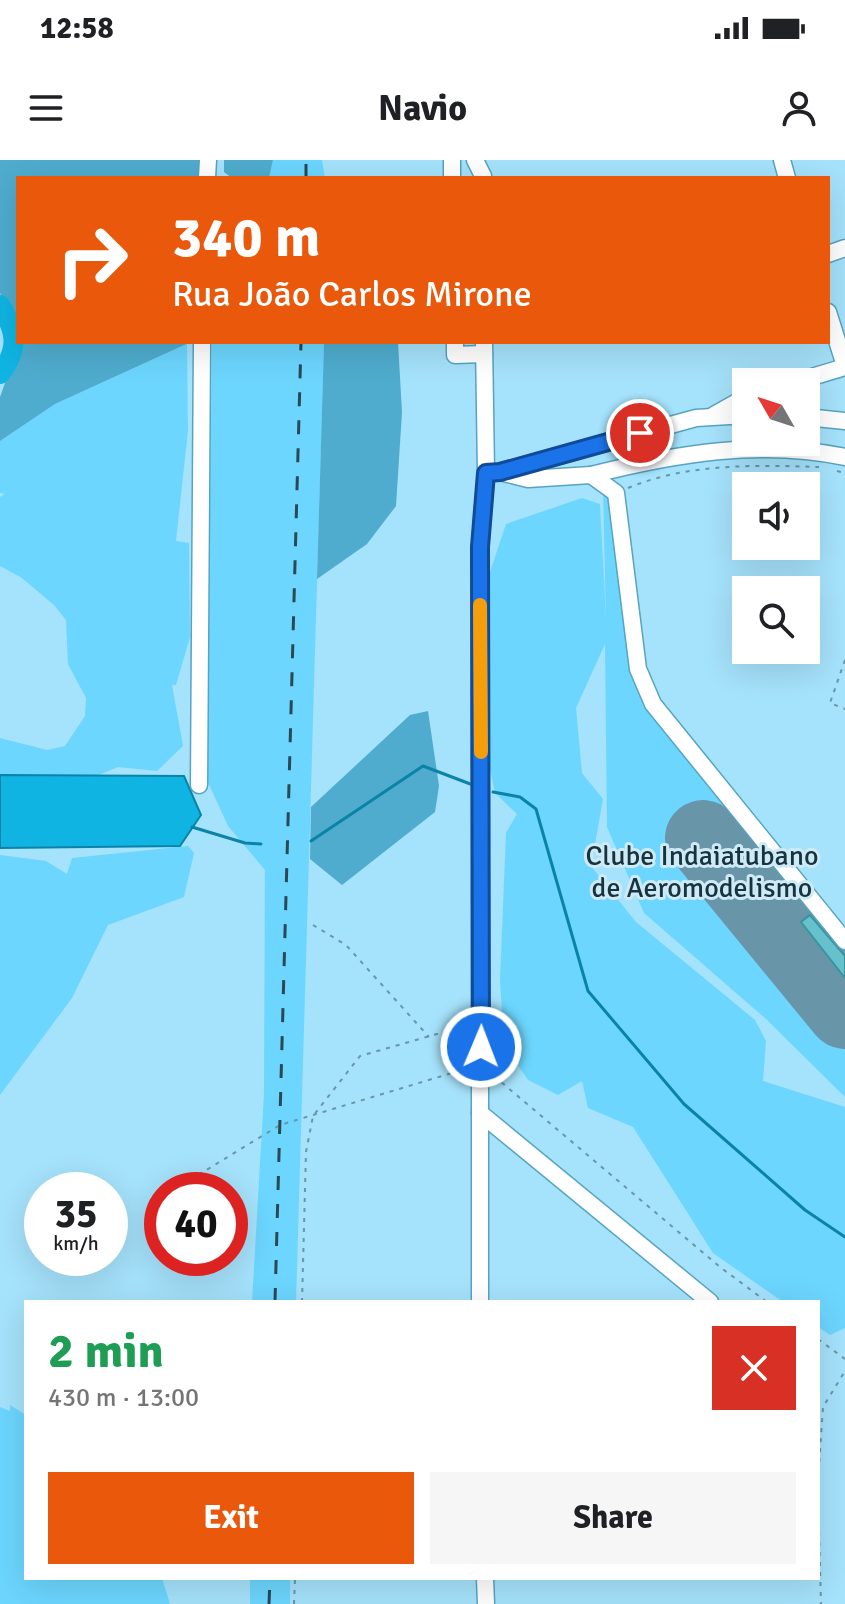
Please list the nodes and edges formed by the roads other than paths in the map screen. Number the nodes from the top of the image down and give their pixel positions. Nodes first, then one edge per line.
1 (475, 160) edge
2 (484, 171) edge
3 (830, 318) edge
4 (202, 344) edge
5 (455, 344) edge
6 (484, 348) edge
7 (845, 366) edge
8 (820, 374) edge
9 (732, 405) edge
10 (732, 415) edge
11 (713, 416) junction
12 (820, 418) edge
13 (845, 421) edge
14 (840, 464) edge
15 (493, 472) junction
16 (591, 475) junction
17 (199, 785) dead end
18 (845, 941) edge
19 (480, 1113) junction
20 (480, 1300) edge
21 (708, 1300) edge
22 (485, 1580) edge
23 (486, 1604) edge

1 - 2 street
3 - 7 street
4 - 17 street
5 - 6 street
6 - 15 street
7 - 8 street
9 - 11 street
10 - 11 street
11 - 15 street
12 - 13 street
14 - 16 street
15 - 16 street
15 - 19 street
16 - 18 street
19 - 20 street
19 - 21 street
22 - 23 street

